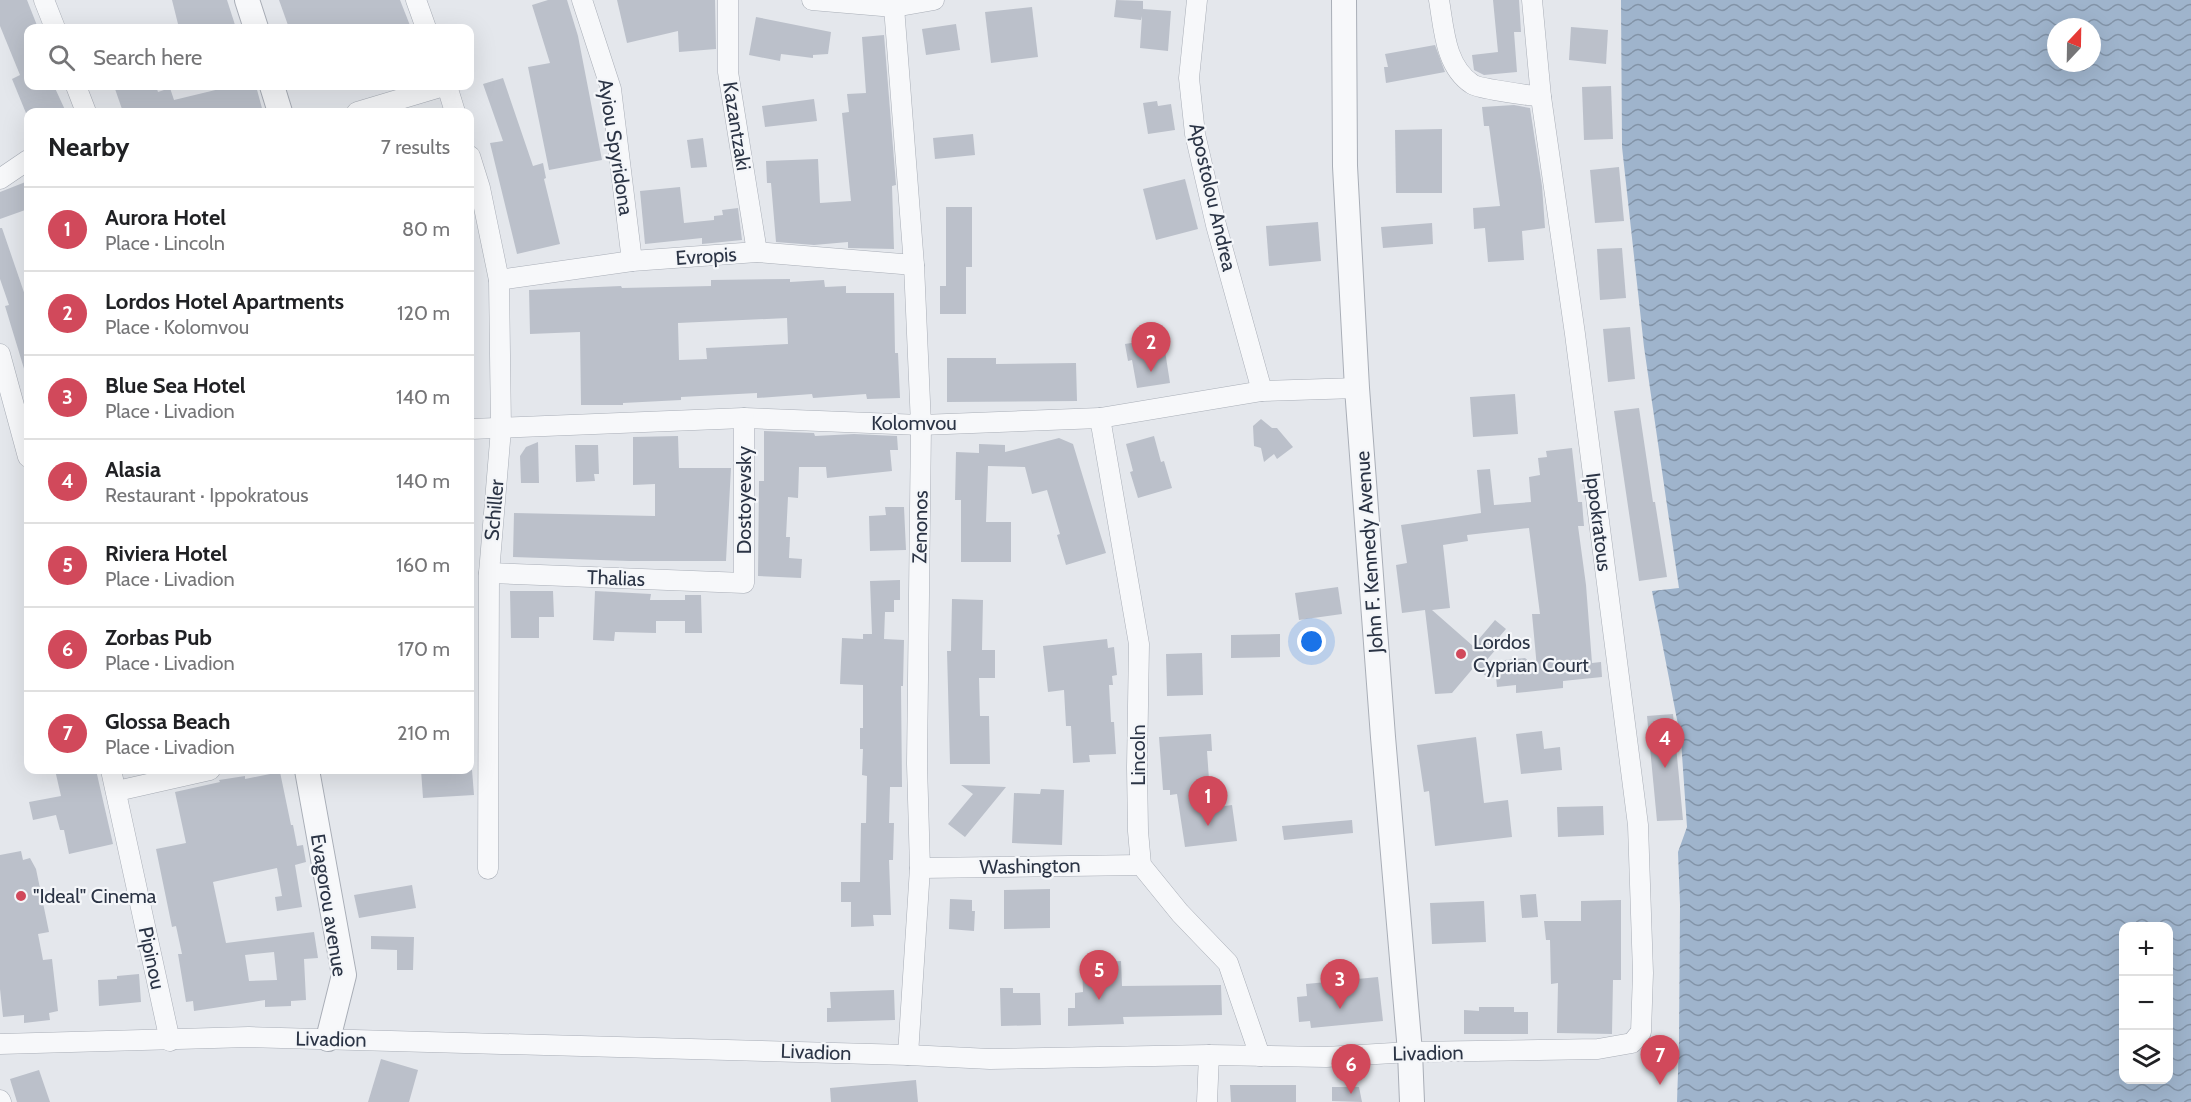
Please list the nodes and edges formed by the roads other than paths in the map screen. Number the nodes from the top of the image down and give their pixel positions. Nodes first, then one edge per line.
1 (44, 0) edge
2 (248, 0) edge
3 (416, 0) edge
4 (582, 0) edge
5 (728, 0) edge
6 (812, 0) edge
7 (934, 0) edge
8 (1197, 0) edge
9 (1344, 0) edge
10 (1439, 0) edge
11 (1532, 0) edge
12 (892, 3) edge
13 (53, 24) edge
14 (255, 24) edge
15 (425, 24) edge
16 (78, 90) edge
17 (273, 90) edge
18 (432, 90) edge
19 (447, 90) edge
20 (1541, 98) junction
21 (84, 108) edge
22 (279, 108) edge
23 (371, 108) edge
24 (454, 108) edge
25 (24, 163) edge
26 (474, 169) edge
27 (0, 179) edge
28 (757, 252) junction
29 (632, 261) junction
30 (914, 265) junction
31 (499, 280) junction
32 (0, 354) edge
33 (1357, 388) junction
34 (1262, 391) junction
35 (744, 418) junction
36 (1100, 418) junction
37 (921, 426) junction
38 (474, 429) edge
39 (501, 429) junction
40 (24, 442) edge
41 (489, 573) junction
42 (744, 583) joint
43 (112, 774) edge
44 (192, 774) edge
45 (308, 774) edge
46 (117, 791) junction
47 (1141, 865) junction
48 (920, 868) junction
49 (488, 869) dead end
50 (328, 1039) junction
51 (170, 1041) junction
52 (1632, 1042) joint
53 (0, 1044) edge
54 (1410, 1052) junction
55 (908, 1055) junction
56 (1209, 1055) junction
57 (1260, 1056) junction
58 (1207, 1102) edge
59 (1412, 1102) edge

1 - 13 street
2 - 14 street
3 - 15 street
4 - 29 street, Ayiou Spyridona
5 - 28 street, Kazantzaki
6 - 12 street
7 - 12 street
8 - 34 street, Apostolou Andrea
9 - 33 street, John F. Kennedy Avenue
10 - 20 street
11 - 20 street, Ippokratous
12 - 30 street, Zenonos
16 - 21 street
17 - 22 street
18 - 23 street
19 - 24 street
20 - 52 street, Ippokratous
25 - 27 street
26 - 31 street, Schiller
28 - 29 street, Evropis
28 - 30 street, Evropis
29 - 31 street, Evropis
30 - 37 street, Zenonos
31 - 39 street, Schiller
32 - 40 street
33 - 34 street, Kolomvou
33 - 54 street, John F. Kennedy Avenue
34 - 36 street, Kolomvou
35 - 37 street, Kolomvou
35 - 39 street, Kolomvou
35 - 42 street, Dostoyevsky
36 - 37 street, Kolomvou
36 - 47 street, Lincoln
37 - 48 street, Zenonos
38 - 39 street, Kolomvou
39 - 41 street, Schiller
41 - 42 street, Thalias
41 - 49 street, Schiller
43 - 46 street, Pipinou
44 - 46 street
45 - 50 street, Evagorou avenue
46 - 51 street, Pipinou
47 - 48 street, Washington
47 - 57 street
48 - 55 street, Zenonos
50 - 51 street, Livadion
50 - 55 street, Livadion
51 - 53 street, Livadion
52 - 54 street, Livadion
54 - 57 street, Livadion
54 - 59 street, John F. Kennedy Avenue
55 - 56 street, Livadion
56 - 57 street, Livadion
56 - 58 street

